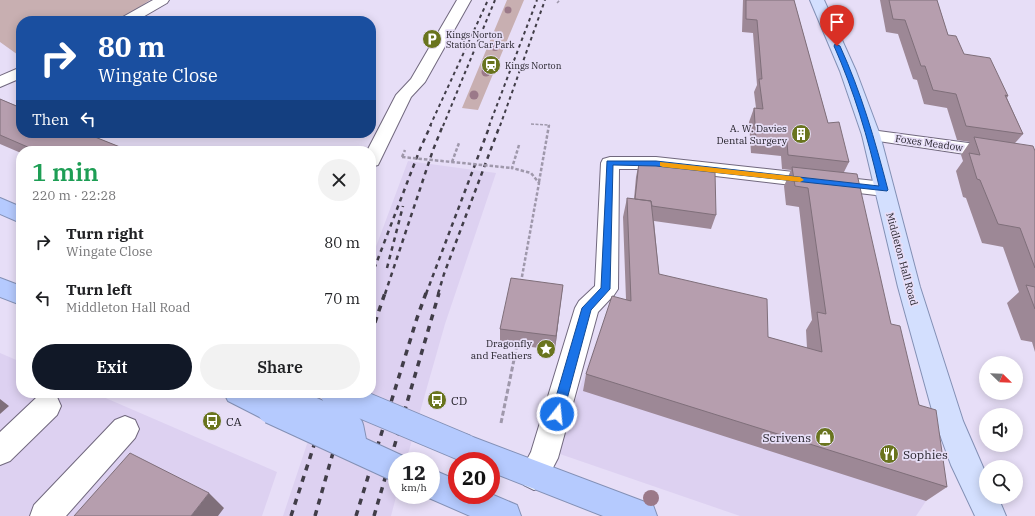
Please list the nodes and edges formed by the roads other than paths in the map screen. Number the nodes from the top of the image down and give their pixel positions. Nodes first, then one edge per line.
1 (162, 0) edge
2 (464, 0) edge
3 (817, 0) edge
4 (138, 16) edge
5 (16, 74) edge
6 (0, 82) edge
7 (871, 136) junction
8 (376, 151) edge
9 (1035, 160) edge
10 (884, 190) junction
11 (0, 205) edge
12 (16, 213) edge
13 (0, 287) edge
14 (16, 294) edge
15 (346, 398) edge
16 (274, 399) edge
17 (48, 406) dead end
18 (125, 429) dead end
19 (0, 451) edge
20 (388, 464) edge
21 (534, 475) junction
22 (440, 488) edge
23 (45, 516) edge
24 (506, 516) edge
25 (642, 516) edge
26 (991, 516) edge

1 - 4 street
2 - 8 street
3 - 7 main road, Middleton Hall Road
5 - 6 street
7 - 9 street, Foxes Meadow
7 - 10 main road, Middleton Hall Road
10 - 21 street
10 - 26 main road, Middleton Hall Road
11 - 12 highway
13 - 14 highway
15 - 21 highway, bridge
16 - 20 highway, bridge
17 - 19 street
18 - 23 street
21 - 25 highway
22 - 24 highway

